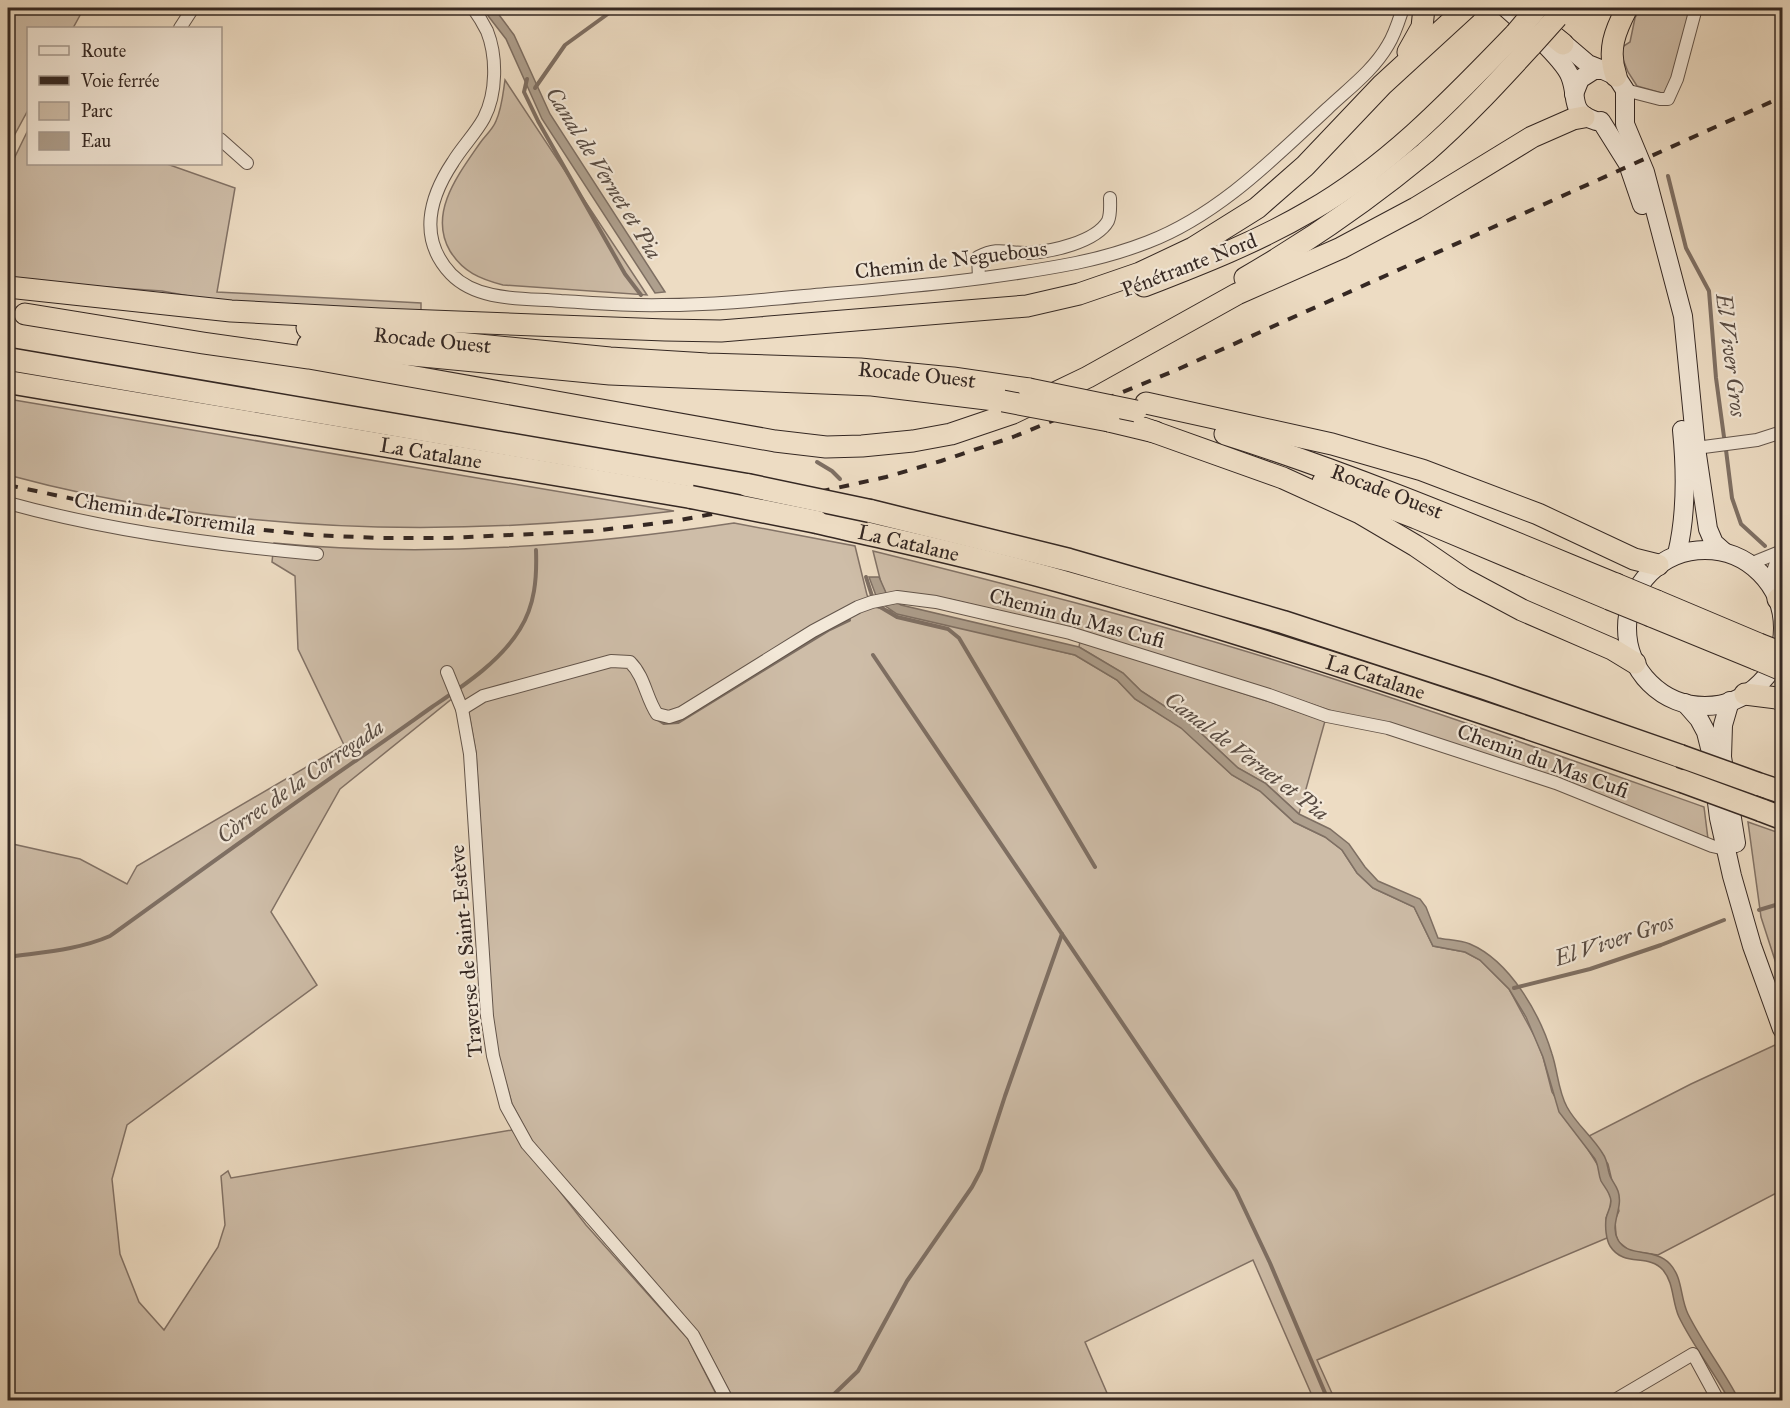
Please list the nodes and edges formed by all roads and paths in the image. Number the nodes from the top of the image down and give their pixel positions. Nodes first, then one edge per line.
1 (193, 8) edge
2 (473, 8) edge
3 (1403, 8) edge
4 (1424, 8) edge
5 (1466, 8) edge
6 (1506, 8) edge
7 (1518, 8) edge
8 (1526, 8) edge
9 (1538, 8) edge
10 (1627, 8) edge
11 (1696, 8) edge
12 (1561, 12) edge
13 (181, 27) edge
14 (1523, 39) junction
15 (1563, 44) junction
16 (1382, 85) junction
17 (1626, 88) junction
18 (1574, 94) junction
19 (1593, 119) junction
20 (222, 142) edge
21 (247, 163) dead end
22 (1110, 198) dead end
23 (979, 278) junction
24 (8, 286) edge
25 (8, 295) edge
26 (16, 313) edge
27 (721, 331) junction
28 (8, 359) edge
29 (8, 381) edge
30 (1036, 391) junction
31 (1142, 414) junction
32 (1782, 432) edge
33 (1696, 448) junction
34 (8, 504) edge
35 (1723, 551) junction
36 (1780, 553) edge
37 (317, 554) dead end
38 (1677, 554) junction
39 (1750, 564) junction
40 (1658, 565) junction
41 (1776, 595) edge
42 (1782, 620) edge
43 (1757, 651) junction
44 (1782, 653) edge
45 (1635, 663) junction
46 (1782, 670) edge
47 (447, 672) dead end
48 (1738, 698) junction
49 (1782, 701) edge
50 (1685, 703) junction
51 (462, 709) junction
52 (1782, 792) edge
53 (1782, 818) edge
54 (1725, 849) junction
55 (1782, 1003) edge
56 (1782, 1029) edge
57 (727, 1401) edge
58 (1615, 1401) edge
59 (1718, 1401) edge

1 - 13 street
2 - 23 street, Chemin de Neguebous
3 - 23 street, Chemin de Neguebous
4 - 16 highway
5 - 16 highway
6 - 18 main road
7 - 15 highway
8 - 15 main road
9 - 14 highway, Pénétrante Nord, bridge
10 - 17 highway
11 - 17 street
12 - 14 highway, Pénétrante Nord, bridge
14 - 27 highway, Pénétrante Nord
14 - 30 highway, Pénétrante Nord
15 - 17 main road
16 - 27 highway
17 - 18 main road
17 - 19 main road
17 - 33 main road
18 - 19 main road
19 - 30 highway
19 - 38 main road
20 - 21 street
22 - 23 street
24 - 27 highway
25 - 30 highway, Rocade Ouest
26 - 30 highway
26 - 31 highway, Rocade Ouest, bridge
28 - 52 highway, La Catalane, bridge
29 - 53 highway, La Catalane, bridge
30 - 31 highway, Rocade Ouest, bridge
31 - 40 highway
31 - 43 highway, Rocade Ouest, bridge
31 - 45 highway
32 - 33 street
33 - 35 main road
34 - 37 street, Chemin de Torremila
35 - 38 main road
35 - 39 main road
36 - 39 street
36 - 41 street
38 - 40 main road
39 - 41 main road
40 - 45 main road
41 - 42 main road
42 - 48 main road
43 - 44 highway, Rocade Ouest, bridge
43 - 46 highway, Rocade Ouest, bridge
45 - 50 main road
47 - 51 street
48 - 49 highway
48 - 50 main road
48 - 55 main road
50 - 54 main road
51 - 54 street, Chemin du Mas Cufi
51 - 57 street, Traverse de Saint-Estève
54 - 56 main road
58 - 59 street

